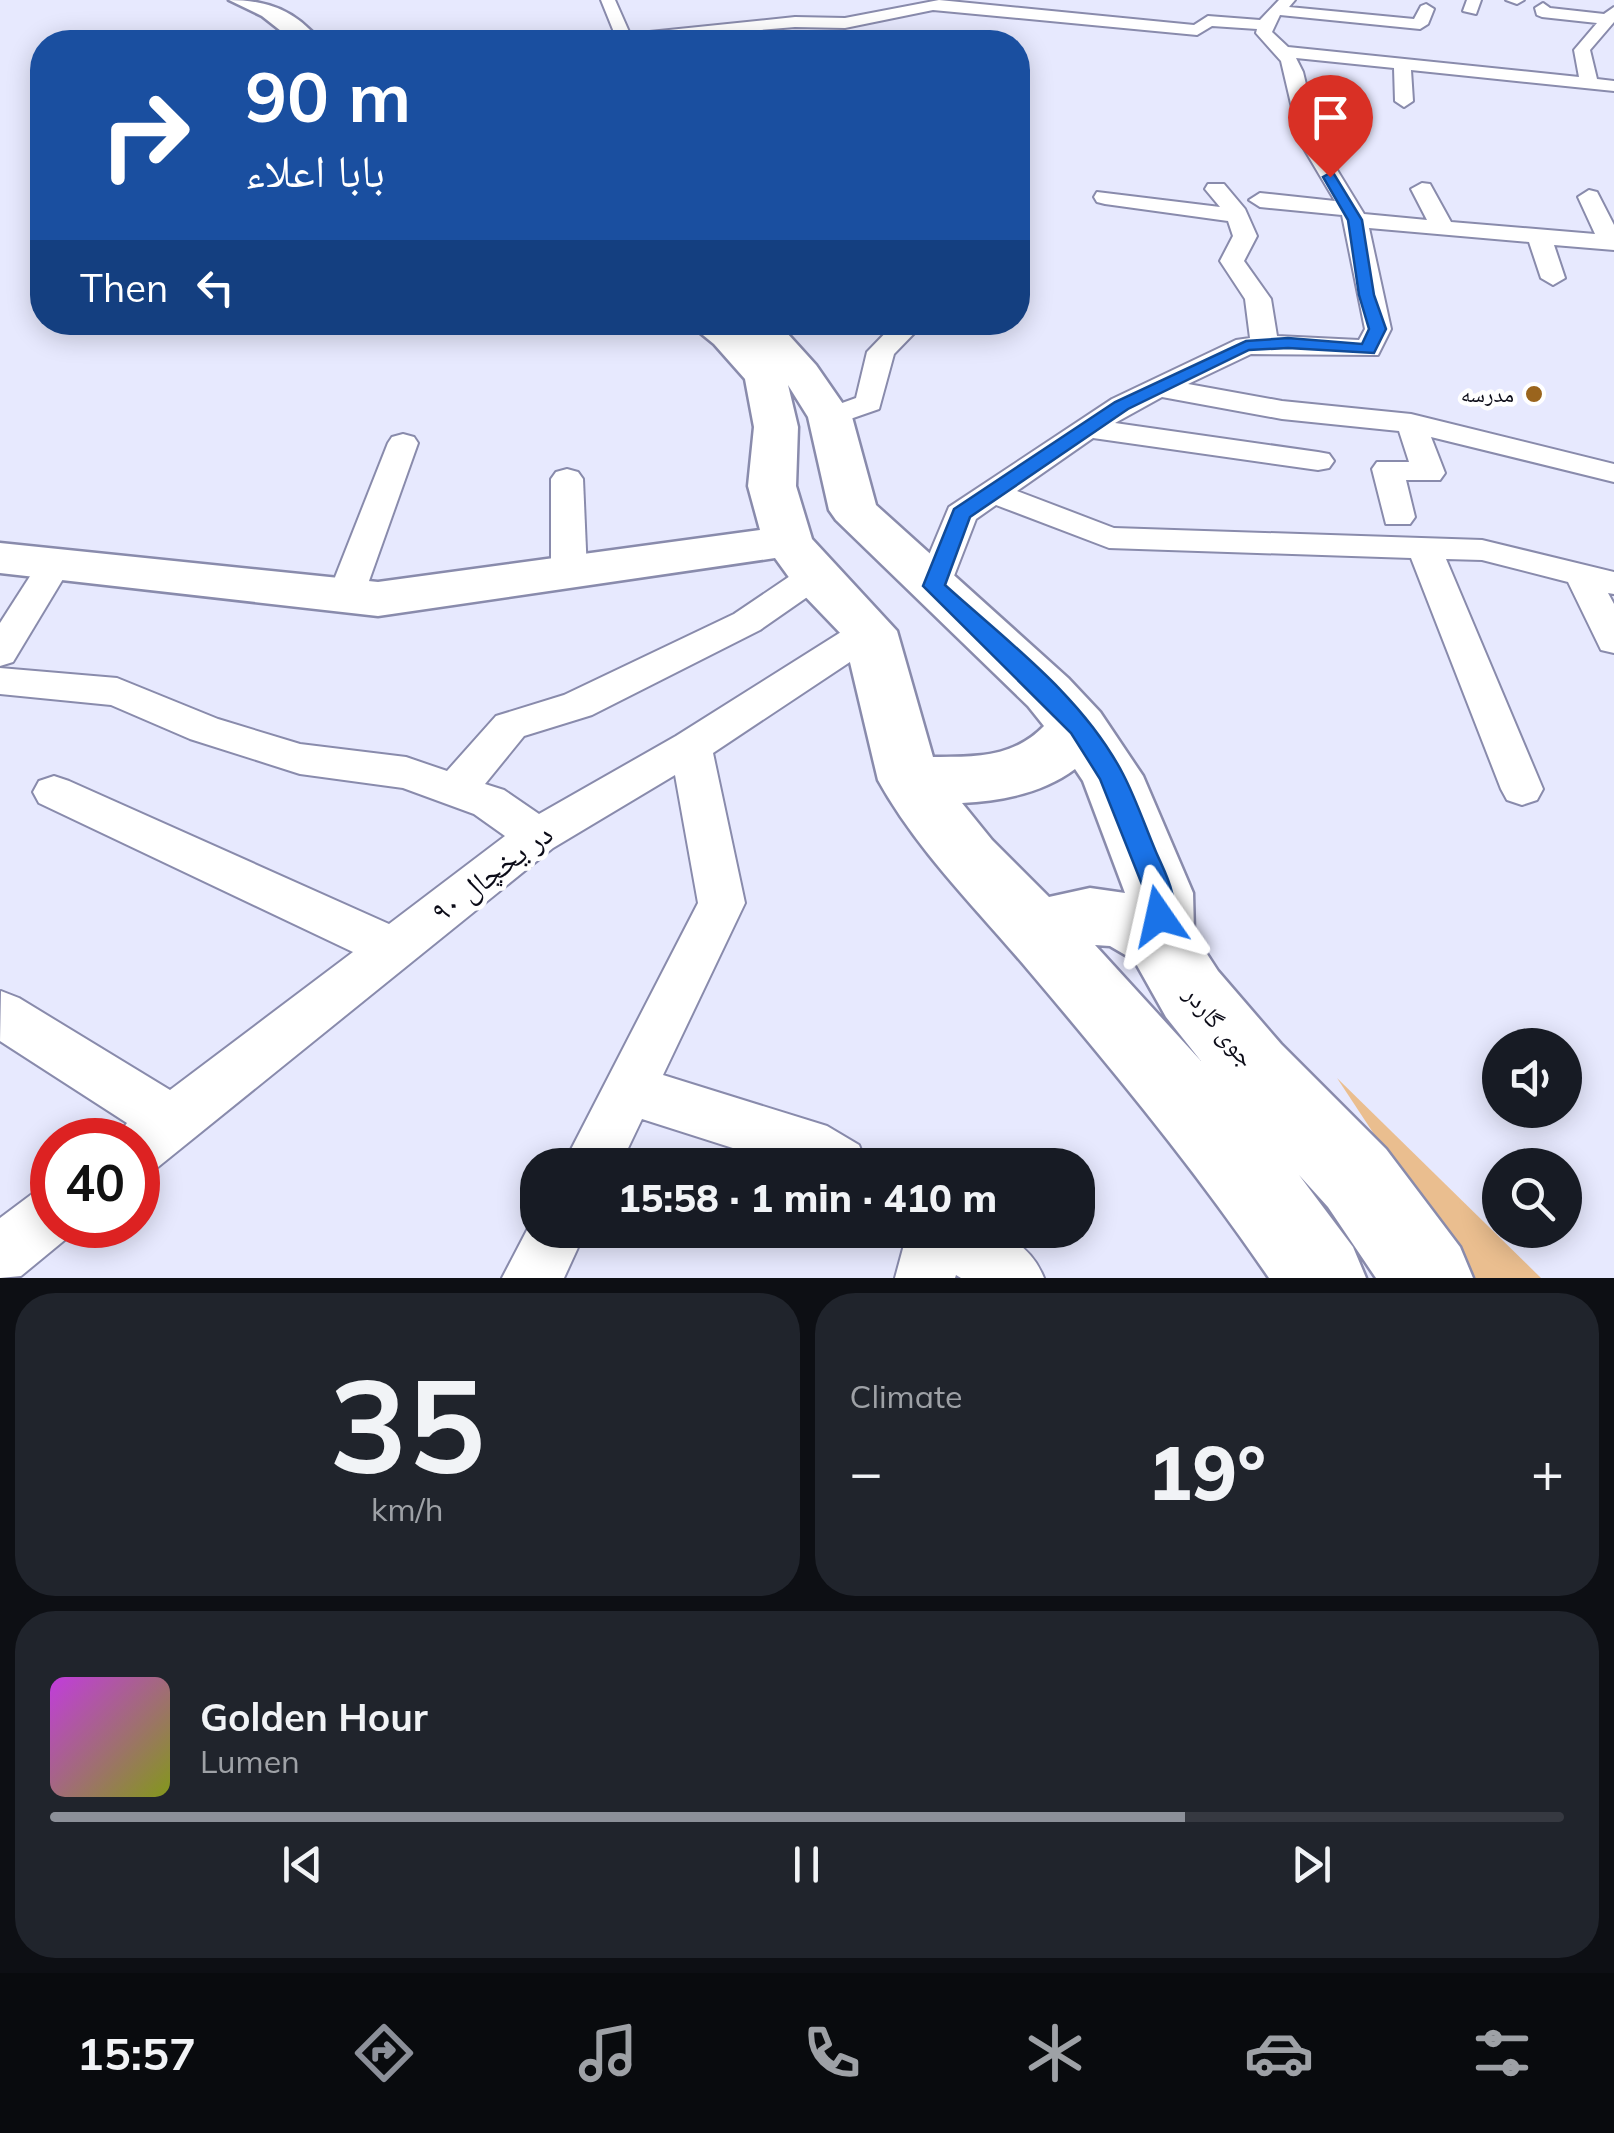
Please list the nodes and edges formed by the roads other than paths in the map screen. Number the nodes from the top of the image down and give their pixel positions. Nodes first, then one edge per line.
1 (240, 0) edge
2 (608, 0) edge
3 (967, 0) edge
4 (925, 5) junction
5 (1204, 5) dead end
6 (1543, 8) dead end
7 (1426, 9) dead end
8 (997, 12) junction
9 (1276, 12) edge
10 (1609, 22) edge
11 (294, 30) edge
12 (622, 30) edge
13 (725, 30) edge
14 (1288, 52) junction
15 (1402, 64) junction
16 (1589, 83) junction
17 (1614, 86) edge
18 (1404, 101) dead end
19 (1422, 188) dead end
20 (1216, 189) dead end
21 (1104, 197) dead end
22 (1589, 197) dead end
23 (1260, 200) dead end
24 (1352, 214) junction
25 (1134, 222) dead end
26 (1241, 226) junction
27 (1442, 228) junction
28 (1540, 236) junction
29 (1613, 243) edge
30 (1552, 278) dead end
31 (726, 335) edge
32 (767, 335) edge
33 (899, 335) edge
34 (1264, 344) junction
35 (1159, 388) junction
36 (803, 422) junction
37 (1411, 424) junction
38 (1086, 428) junction
39 (402, 443) dead end
40 (1318, 461) dead end
41 (1614, 472) edge
42 (567, 479) dead end
43 (994, 494) junction
44 (1398, 517) dead end
45 (1424, 548) junction
46 (0, 558) edge
47 (801, 559) junction
48 (55, 564) junction
49 (568, 573) junction
50 (1598, 579) edge
51 (934, 586) junction
52 (346, 596) junction
53 (870, 631) junction
54 (1614, 642) edge
55 (0, 652) edge
56 (0, 680) edge
57 (1079, 727) junction
58 (690, 747) junction
59 (908, 780) junction
60 (1522, 789) dead end
61 (454, 790) junction
62 (54, 792) dead end
63 (537, 836) junction
64 (1159, 940) junction
65 (393, 948) junction
66 (1053, 948) junction
67 (1, 1014) edge
68 (630, 1090) junction
69 (133, 1118) edge
70 (160, 1131) edge
71 (600, 1148) edge
72 (812, 1148) edge
73 (30, 1231) edge
74 (548, 1248) edge
75 (934, 1248) edge
76 (967, 1248) edge
77 (0, 1255) edge
78 (532, 1278) edge
79 (925, 1278) edge
80 (1014, 1278) edge
81 (1322, 1278) edge
82 (1429, 1278) edge

1 - 11 street
2 - 12 street
3 - 4 street
3 - 8 street
4 - 8 street
4 - 13 street
5 - 9 street
6 - 10 street
7 - 9 street
8 - 9 street
9 - 14 street
10 - 16 street
14 - 15 street
14 - 24 street
15 - 16 street
15 - 18 street
16 - 17 street
19 - 27 street
20 - 26 street
21 - 26 street
22 - 29 street
23 - 24 street
24 - 27 street
24 - 34 street
25 - 26 street
26 - 34 street
27 - 28 street
28 - 29 street
28 - 30 street
31 - 36 street
32 - 36 street
33 - 36 street
34 - 35 street
35 - 37 street
35 - 38 street
36 - 47 street
36 - 51 street
37 - 41 street
37 - 44 street
38 - 40 street
38 - 43 street
39 - 52 street
42 - 49 street
43 - 45 street
43 - 51 street
45 - 50 street
45 - 60 street
46 - 48 street
47 - 49 street
47 - 53 street
47 - 61 street
48 - 52 street
48 - 55 street
49 - 52 street
50 - 54 street
51 - 57 street
53 - 58 street, در یخچال ۹۰
53 - 59 street
56 - 61 street
57 - 59 street
57 - 64 street
58 - 63 street, در یخچال ۹۰
58 - 68 street
59 - 66 street
61 - 63 street
62 - 65 street
63 - 65 street, در یخچال ۹۰
64 - 66 street
64 - 82 street, جوی گاردر
65 - 70 street, در یخچال ۹۰
66 - 81 street
67 - 69 street
68 - 71 street
68 - 72 street
73 - 77 street
74 - 78 street
75 - 79 street
76 - 80 street

